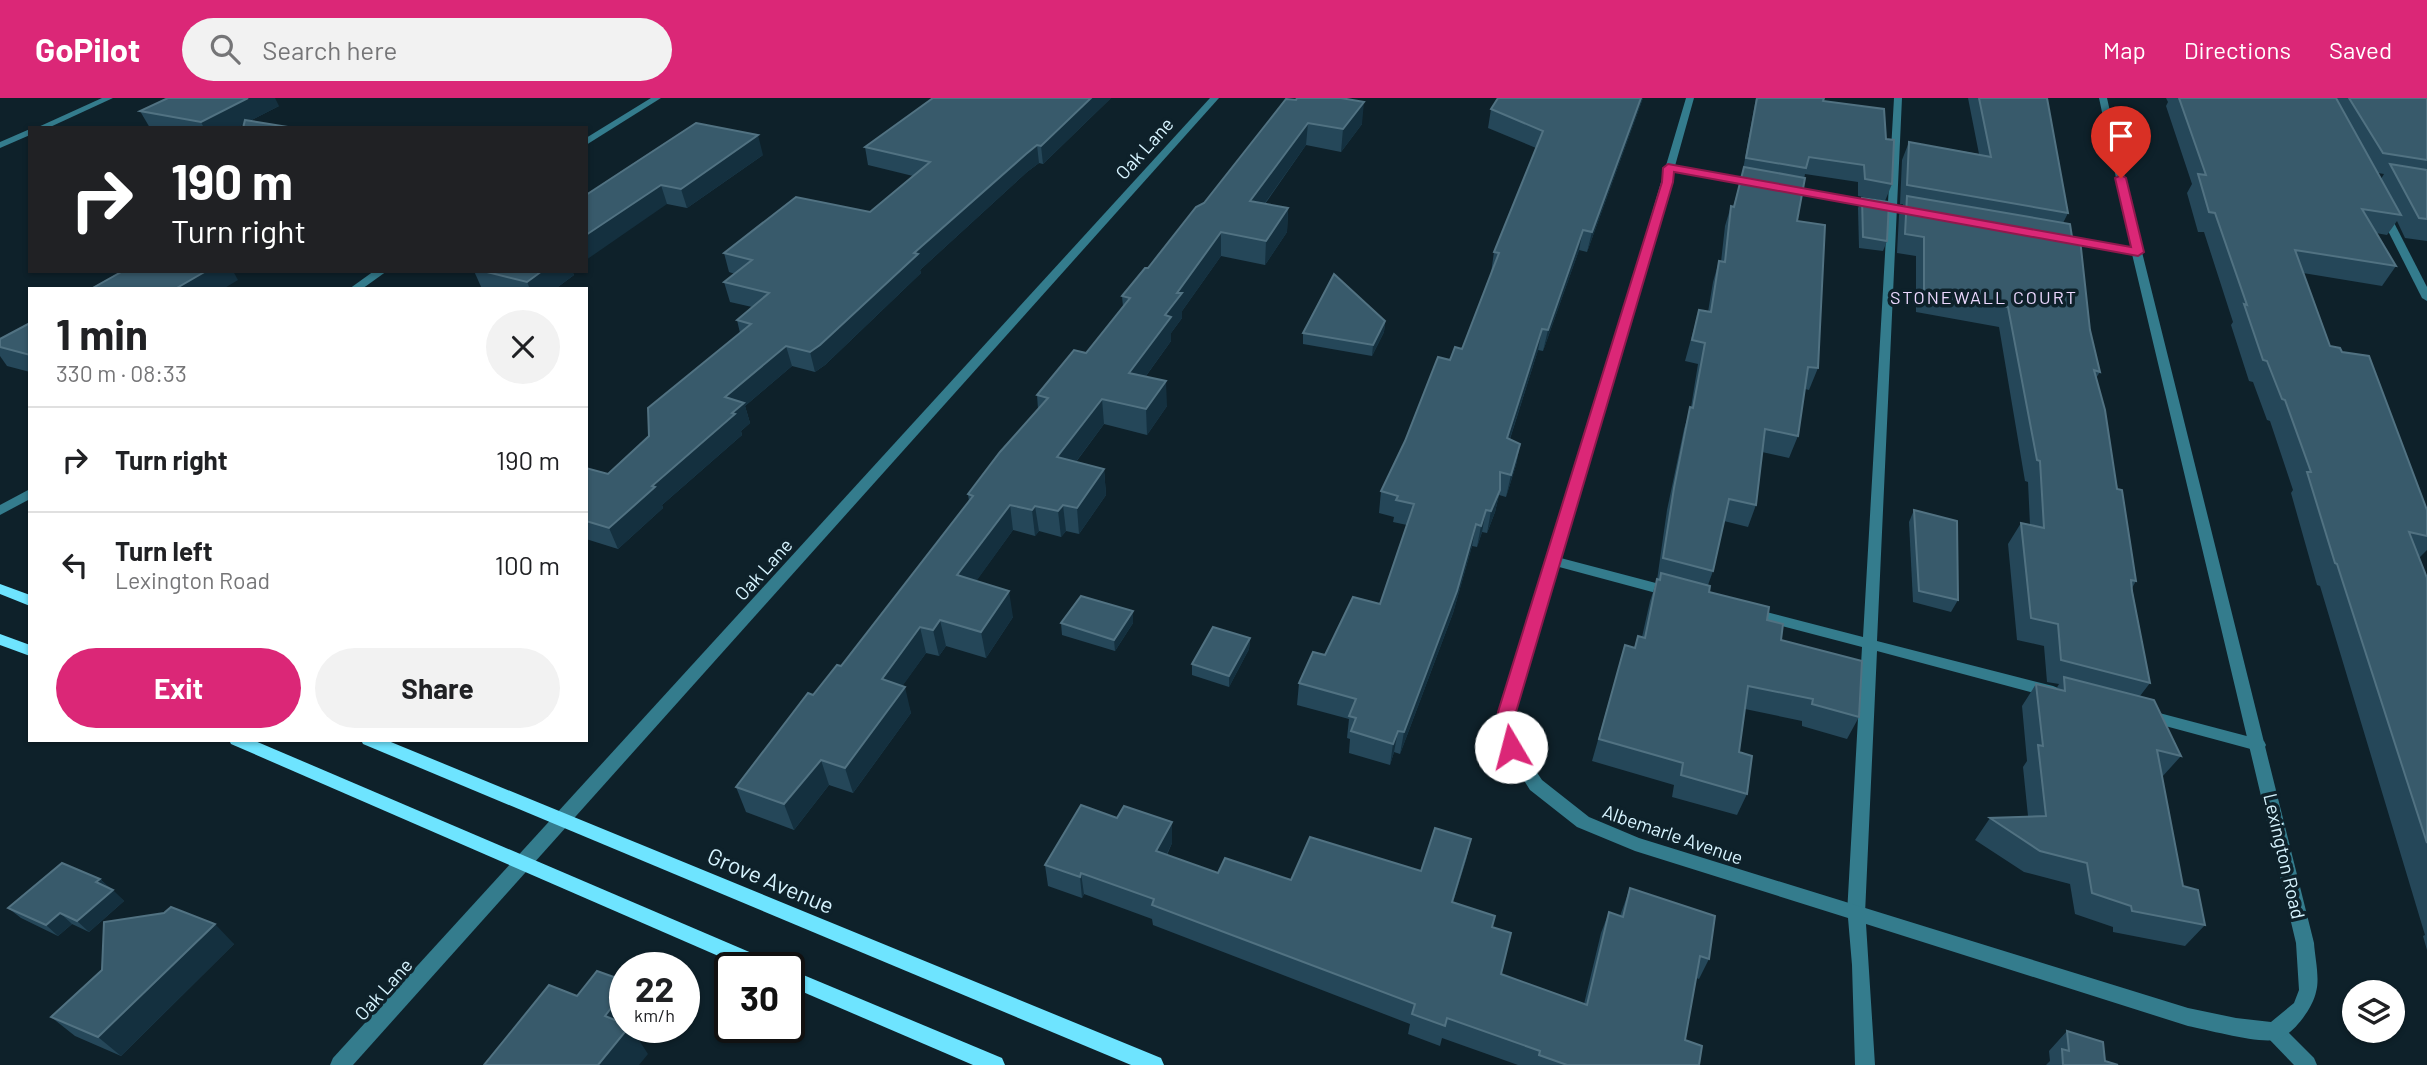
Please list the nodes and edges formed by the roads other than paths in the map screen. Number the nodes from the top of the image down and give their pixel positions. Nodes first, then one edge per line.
1 (109, 98) edge
2 (657, 98) edge
3 (1215, 98) edge
4 (1690, 98) edge
5 (1898, 98) edge
6 (2103, 98) edge
7 (45, 126) edge
8 (28, 133) edge
9 (588, 141) edge
10 (0, 145) edge
11 (1668, 168) junction
12 (2377, 199) edge
13 (1891, 208) junction
14 (1932, 215) edge
15 (2056, 237) edge
16 (2138, 252) junction
17 (379, 273) edge
18 (2422, 279) edge
19 (357, 287) edge
20 (2427, 298) edge
21 (28, 494) edge
22 (0, 511) edge
23 (1553, 561) junction
24 (0, 589) edge
25 (1685, 596) edge
26 (28, 600) edge
27 (1737, 609) edge
28 (0, 639) edge
29 (1869, 643) junction
30 (28, 650) edge
31 (2070, 696) edge
32 (2137, 713) edge
33 (242, 742) edge
34 (374, 742) edge
35 (2258, 745) junction
36 (563, 820) junction
37 (523, 864) junction
38 (1856, 914) junction
39 (729, 952) edge
40 (805, 984) edge
41 (2274, 1031) junction
42 (340, 1065) edge
43 (995, 1065) edge
44 (1154, 1065) edge
45 (1865, 1065) edge
46 (2307, 1065) edge

1 - 7 street
2 - 9 street
3 - 36 street, Oak Lane
4 - 11 street, Albemarle Avenue
5 - 13 street
6 - 16 street, Lexington Road
8 - 10 street
11 - 13 street
11 - 23 street, Albemarle Avenue
12 - 18 street
13 - 14 street
13 - 29 street
15 - 16 street
16 - 35 street, Lexington Road
17 - 19 street
18 - 20 street
21 - 22 street
23 - 25 street
23 - 38 street, Albemarle Avenue
24 - 26 street
27 - 29 street
28 - 30 street
29 - 31 street
29 - 38 street
32 - 35 street
33 - 37 street
34 - 36 street, Grove Avenue
35 - 41 street, Lexington Road
36 - 37 street, Oak Lane
36 - 44 street, Grove Avenue
37 - 39 street
37 - 42 street, Oak Lane
38 - 41 street
38 - 45 street
40 - 43 street
41 - 46 street

